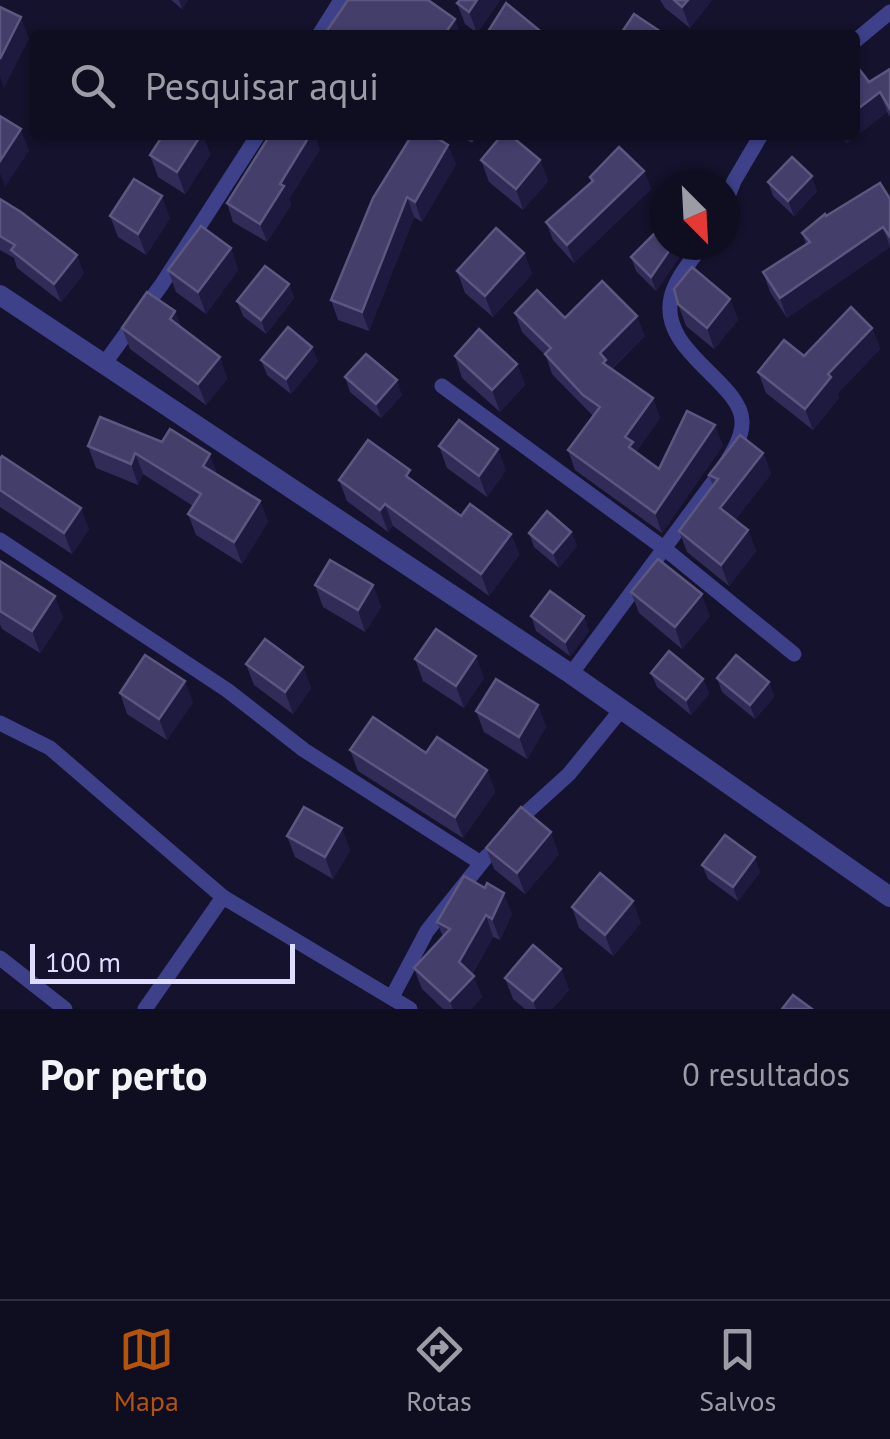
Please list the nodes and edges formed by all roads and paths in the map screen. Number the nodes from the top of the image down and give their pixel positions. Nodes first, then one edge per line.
1 (341, 0) edge
2 (890, 12) edge
3 (322, 30) edge
4 (860, 37) edge
5 (255, 140) edge
6 (759, 140) edge
7 (740, 170) edge
8 (692, 260) edge
9 (0, 295) edge
10 (104, 364) junction
11 (442, 386) dead end
12 (0, 540) edge
13 (665, 549) junction
14 (794, 654) dead end
15 (571, 674) junction
16 (621, 710) junction
17 (0, 724) edge
18 (504, 836) edge
19 (493, 849) edge
20 (481, 863) junction
21 (223, 897) junction
22 (890, 897) edge
23 (0, 958) edge
24 (392, 996) junction
25 (65, 1009) edge
26 (146, 1009) edge
27 (410, 1009) edge

1 - 3 street
2 - 4 street
5 - 10 street
6 - 7 street
8 - 13 street
9 - 10 street
10 - 15 street
11 - 13 street
12 - 20 street
13 - 14 street
13 - 15 street
15 - 16 street
16 - 18 street
16 - 22 street
17 - 21 street
19 - 20 street
20 - 24 street
21 - 24 street
21 - 26 street
23 - 25 street
24 - 27 street

